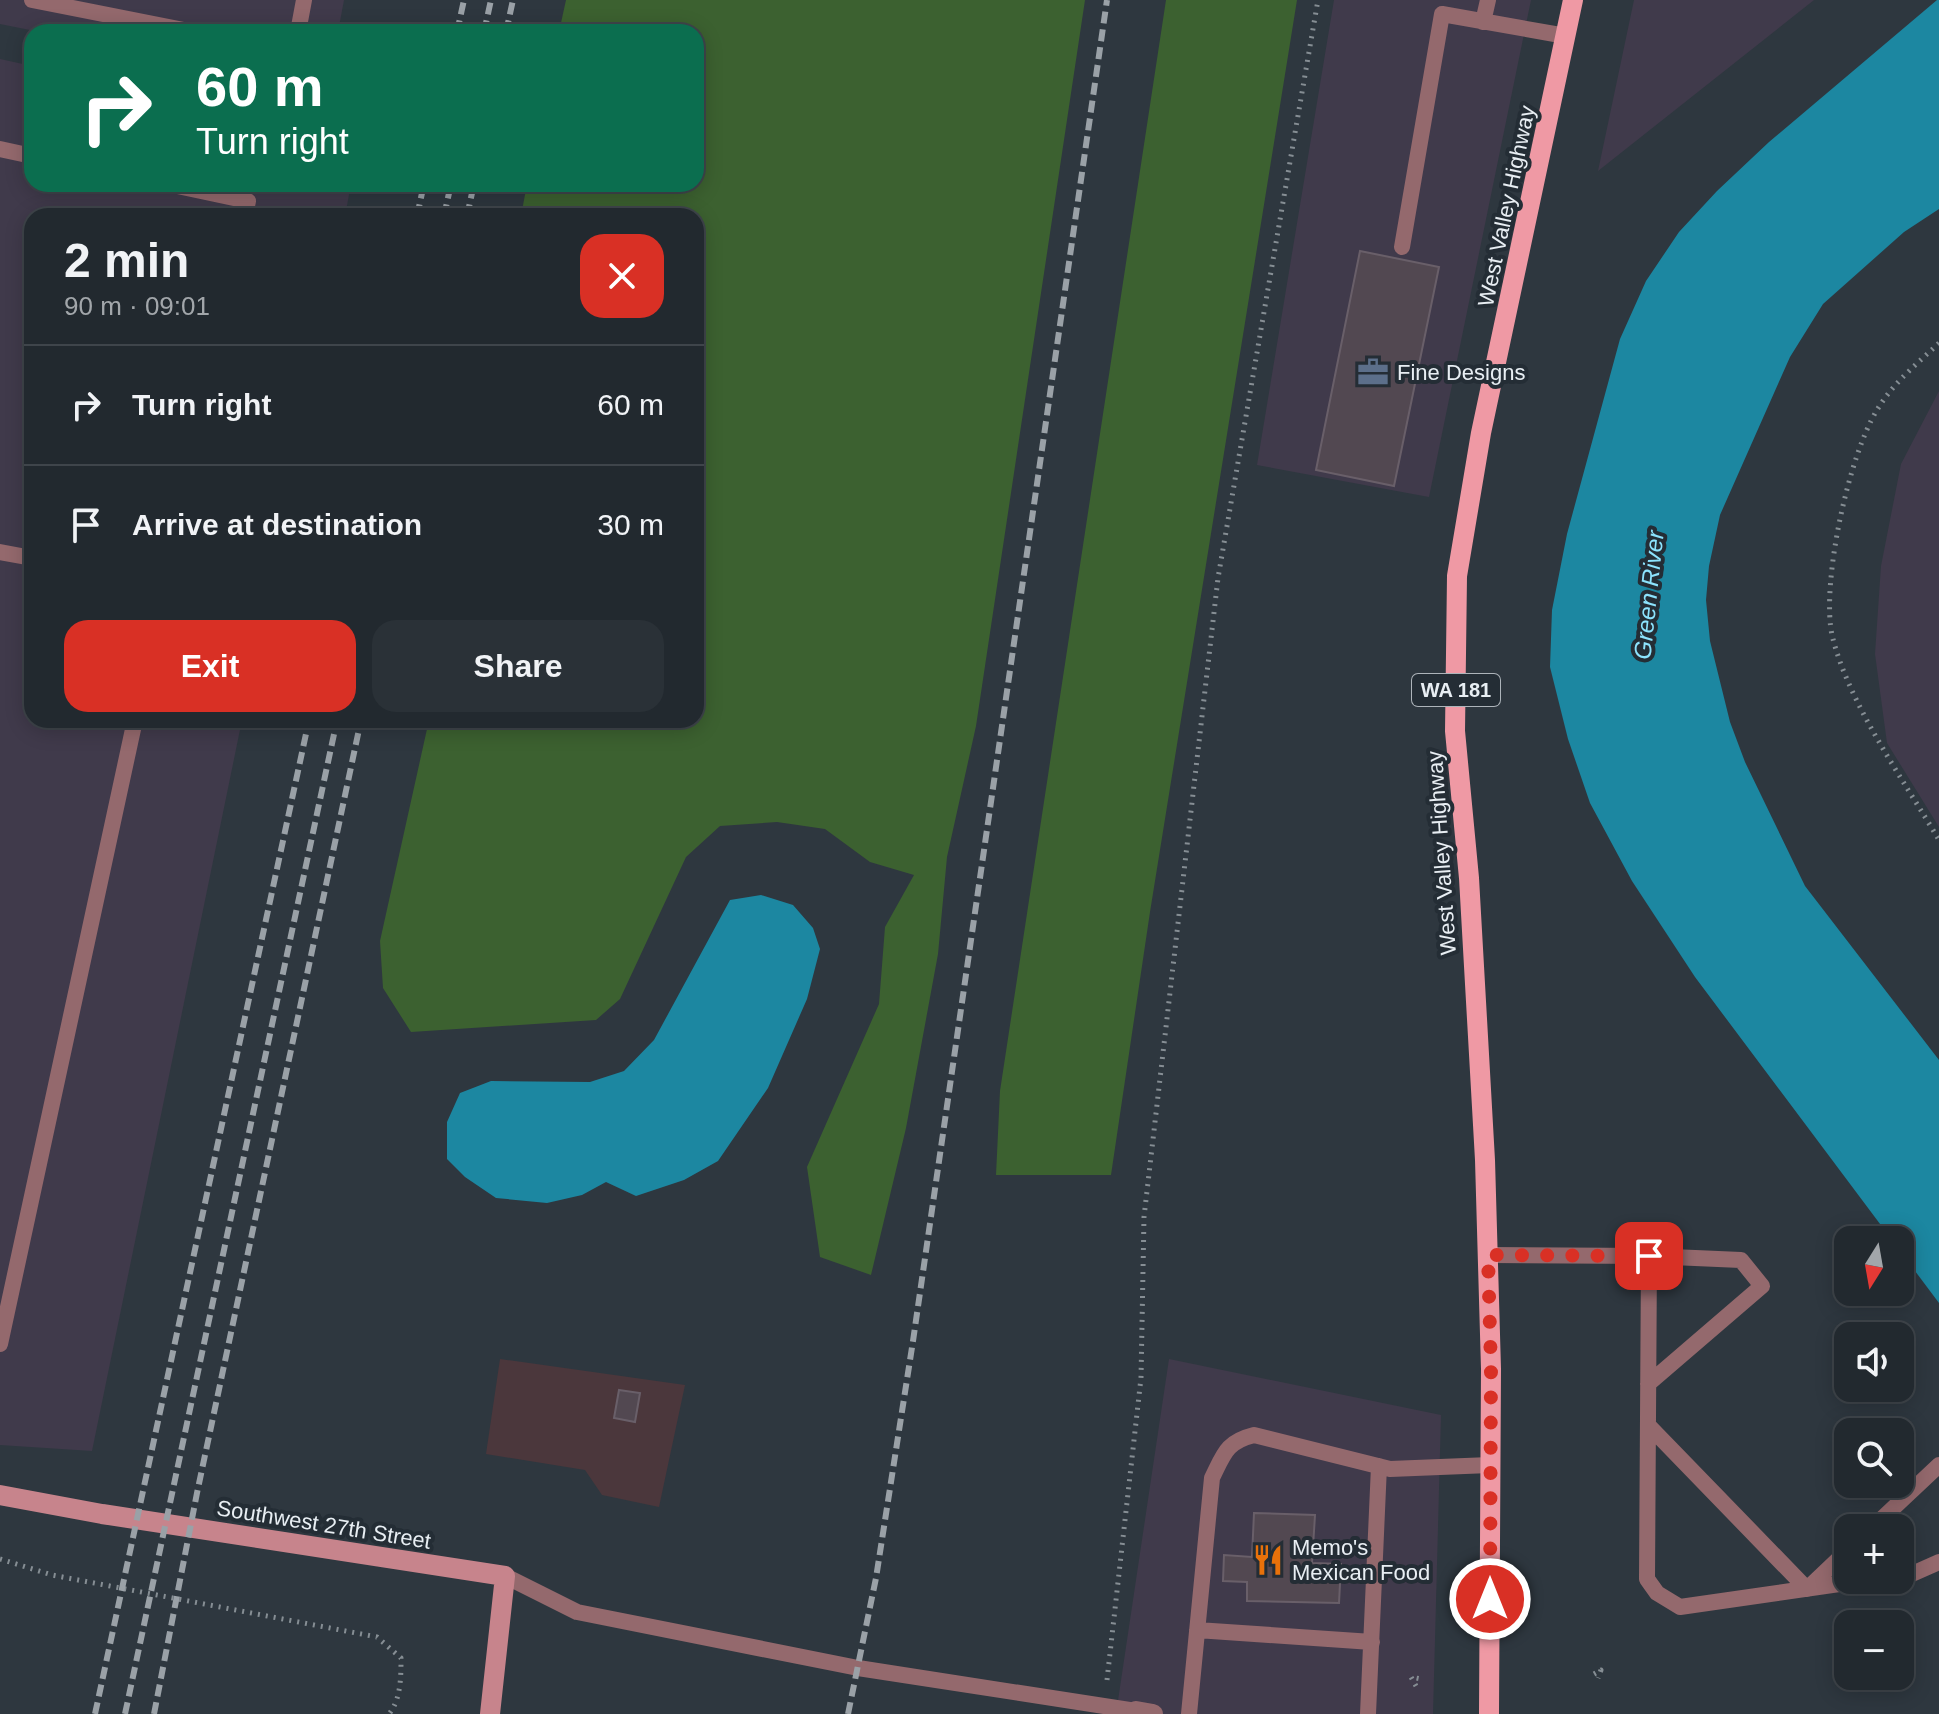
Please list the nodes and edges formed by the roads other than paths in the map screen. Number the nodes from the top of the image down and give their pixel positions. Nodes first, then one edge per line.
1 (32, 0) edge
2 (304, 0) edge
3 (1488, 0) edge
4 (1573, 0) edge
5 (1483, 22) junction
6 (154, 24) edge
7 (300, 24) edge
8 (1566, 36) junction
9 (0, 149) edge
10 (24, 154) edge
11 (206, 192) edge
12 (247, 208) edge
13 (1402, 247) dead end
14 (0, 552) edge
15 (24, 556) edge
16 (133, 728) edge
17 (1488, 1255) junction
18 (1649, 1256) junction
19 (0, 1344) edge
20 (1648, 1384) junction
21 (1648, 1425) junction
22 (1490, 1465) junction
23 (1939, 1465) edge
24 (1379, 1466) junction
25 (0, 1495) edge
26 (1887, 1514) edge
27 (1939, 1562) edge
28 (1834, 1563) edge
29 (1914, 1573) edge
30 (505, 1576) junction
31 (1834, 1585) edge
32 (1807, 1589) junction
33 (1197, 1630) junction
34 (1372, 1642) junction
35 (1144, 1713) edge
36 (490, 1714) edge
37 (1189, 1714) edge
38 (1368, 1714) edge
39 (1489, 1714) edge

1 - 6 lane
2 - 7 lane
3 - 5 lane
4 - 8 main road, West Valley Highway / WA 181
5 - 8 lane
5 - 13 lane
8 - 17 main road, West Valley Highway / WA 181
9 - 10 lane
11 - 12 lane
14 - 15 lane
16 - 19 lane
17 - 18 lane
17 - 22 main road, West Valley Highway / WA 181
18 - 20 lane
18 - 20 lane
20 - 21 lane
21 - 32 lane
21 - 32 lane
22 - 24 lane
22 - 39 main road, West Valley Highway / WA 181
23 - 26 lane
24 - 33 lane
24 - 34 lane
25 - 30 street, Southwest 27th Street
27 - 29 lane
28 - 32 lane
30 - 35 lane
30 - 36 street
31 - 32 lane
33 - 34 lane
33 - 37 lane
34 - 38 lane

